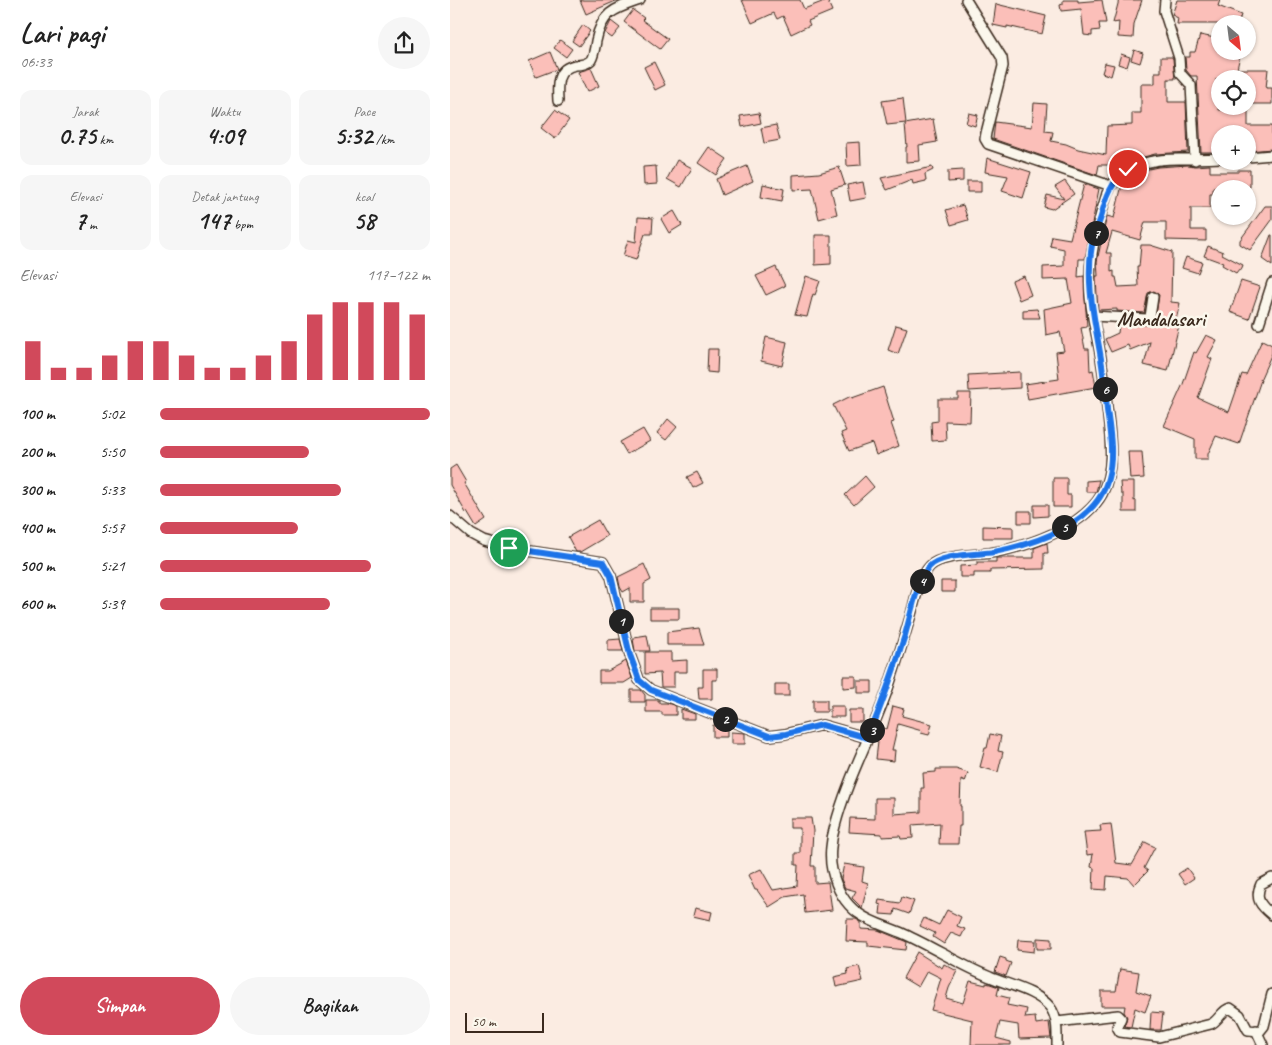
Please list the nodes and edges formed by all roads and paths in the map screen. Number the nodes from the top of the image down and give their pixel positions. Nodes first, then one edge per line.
1 (640, 0) edge
2 (966, 0) edge
3 (1165, 0) edge
4 (558, 101) dead end
5 (1272, 155) edge
6 (1256, 156) edge
7 (1211, 159) edge
8 (1195, 160) junction
9 (1111, 186) junction
10 (1272, 283) edge
11 (1153, 297) dead end
12 (1093, 316) junction
13 (1259, 324) dead end
14 (450, 516) edge
15 (868, 738) junction
16 (1272, 878) edge
17 (1272, 915) edge
18 (1272, 994) edge
19 (1057, 1022) junction
20 (1256, 1030) junction
21 (1057, 1045) edge
22 (1263, 1045) edge

1 - 4 street
2 - 9 street
3 - 8 street
5 - 6 street
7 - 8 street
8 - 9 street
9 - 12 street
10 - 13 street
11 - 12 street
12 - 15 street
14 - 15 street
15 - 19 street
16 - 17 street
18 - 20 street
19 - 20 street
19 - 21 street
20 - 22 street

